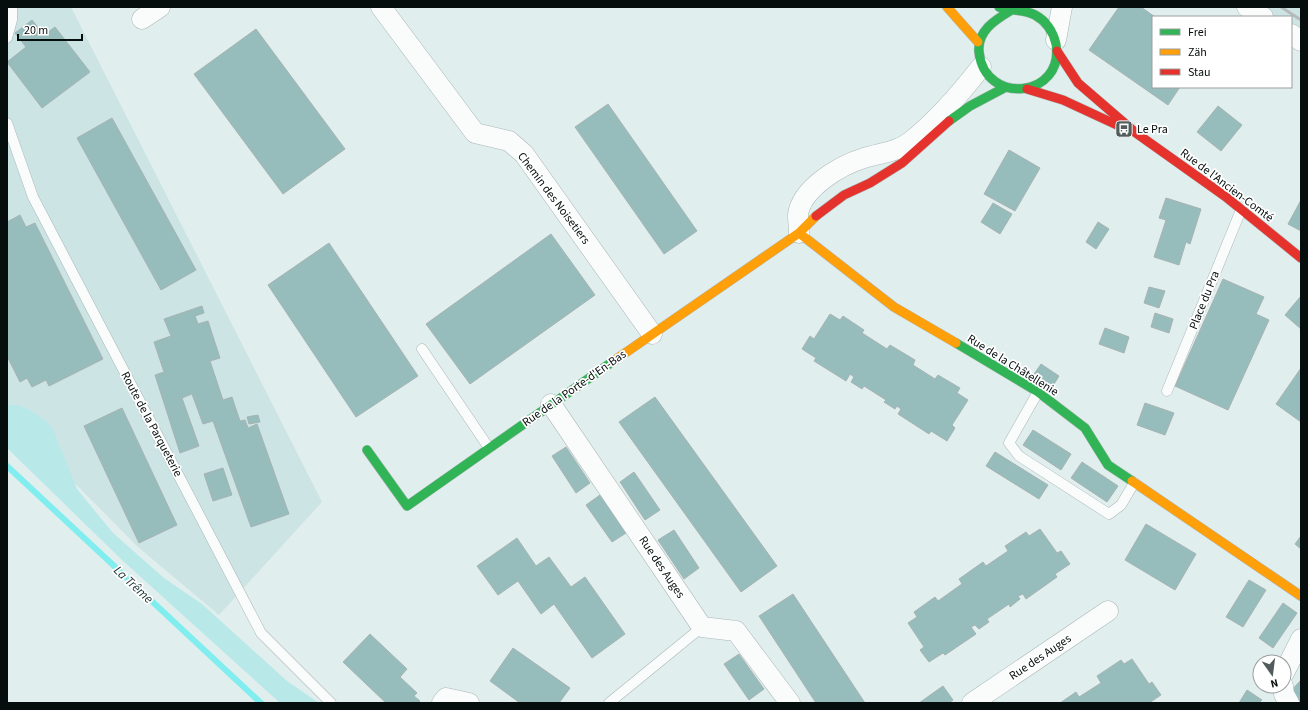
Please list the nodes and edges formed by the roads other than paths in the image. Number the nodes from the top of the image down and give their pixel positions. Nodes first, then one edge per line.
1 (12, 7) edge
2 (160, 7) edge
3 (381, 7) edge
4 (947, 7) edge
5 (999, 7) edge
6 (1062, 7) edge
7 (1247, 7) edge
8 (1023, 10) edge
9 (1261, 16) edge
10 (142, 19) dead end
11 (1292, 35) edge
12 (7, 38) edge
13 (1301, 41) edge
14 (978, 42) junction
15 (1057, 45) junction
16 (981, 67) junction
17 (1004, 88) junction
18 (1027, 89) junction
19 (7, 123) edge
20 (1136, 133) junction
21 (1241, 210) junction
22 (799, 233) junction
23 (1301, 258) edge
24 (652, 334) junction
25 (422, 349) dead end
26 (1166, 391) dead end
27 (1038, 392) junction
28 (551, 404) junction
29 (489, 448) junction
30 (367, 450) dead end
31 (1134, 484) junction
32 (1301, 596) edge
33 (1108, 611) dead end
34 (702, 627) junction
35 (1301, 639) edge
36 (1292, 658) edge
37 (1284, 694) edge
38 (331, 703) edge
39 (442, 703) edge
40 (469, 703) edge
41 (609, 703) edge
42 (790, 703) edge
43 (972, 703) edge
44 (1289, 703) edge

1 - 12 lane
2 - 10 street
3 - 24 street, Chemin des Noisetiers
4 - 14 street
5 - 8 street
6 - 15 street
7 - 9 street
8 - 14 street
8 - 15 street
11 - 13 street
14 - 16 street
15 - 18 street
15 - 20 street, Rue de l'Ancien-Comté
16 - 17 street
16 - 22 street
17 - 18 street
17 - 22 street, Rue de la Porte-d'En-Bas
18 - 20 street, Rue de l'Ancien-Comté
19 - 38 lane, Route de la Parqueterie
20 - 21 street, Rue de l'Ancien-Comté
21 - 23 street, Rue de l'Ancien-Comté
21 - 26 lane, Place du Pra
22 - 24 street, Rue de la Porte-d'En-Bas
22 - 27 street, Rue de la Châtellenie
24 - 28 street, Rue de la Porte-d'En-Bas
25 - 29 lane
27 - 31 street, Rue de la Châtellenie
27 - 31 lane
28 - 29 street, Rue de la Porte-d'En-Bas
28 - 34 street, Rue des Auges
29 - 30 street, Rue de la Porte-d'En-Bas
31 - 32 street, Rue de la Châtellenie
33 - 43 street, Rue des Auges
34 - 41 lane
34 - 42 street
35 - 36 street
37 - 44 street
39 - 40 street

